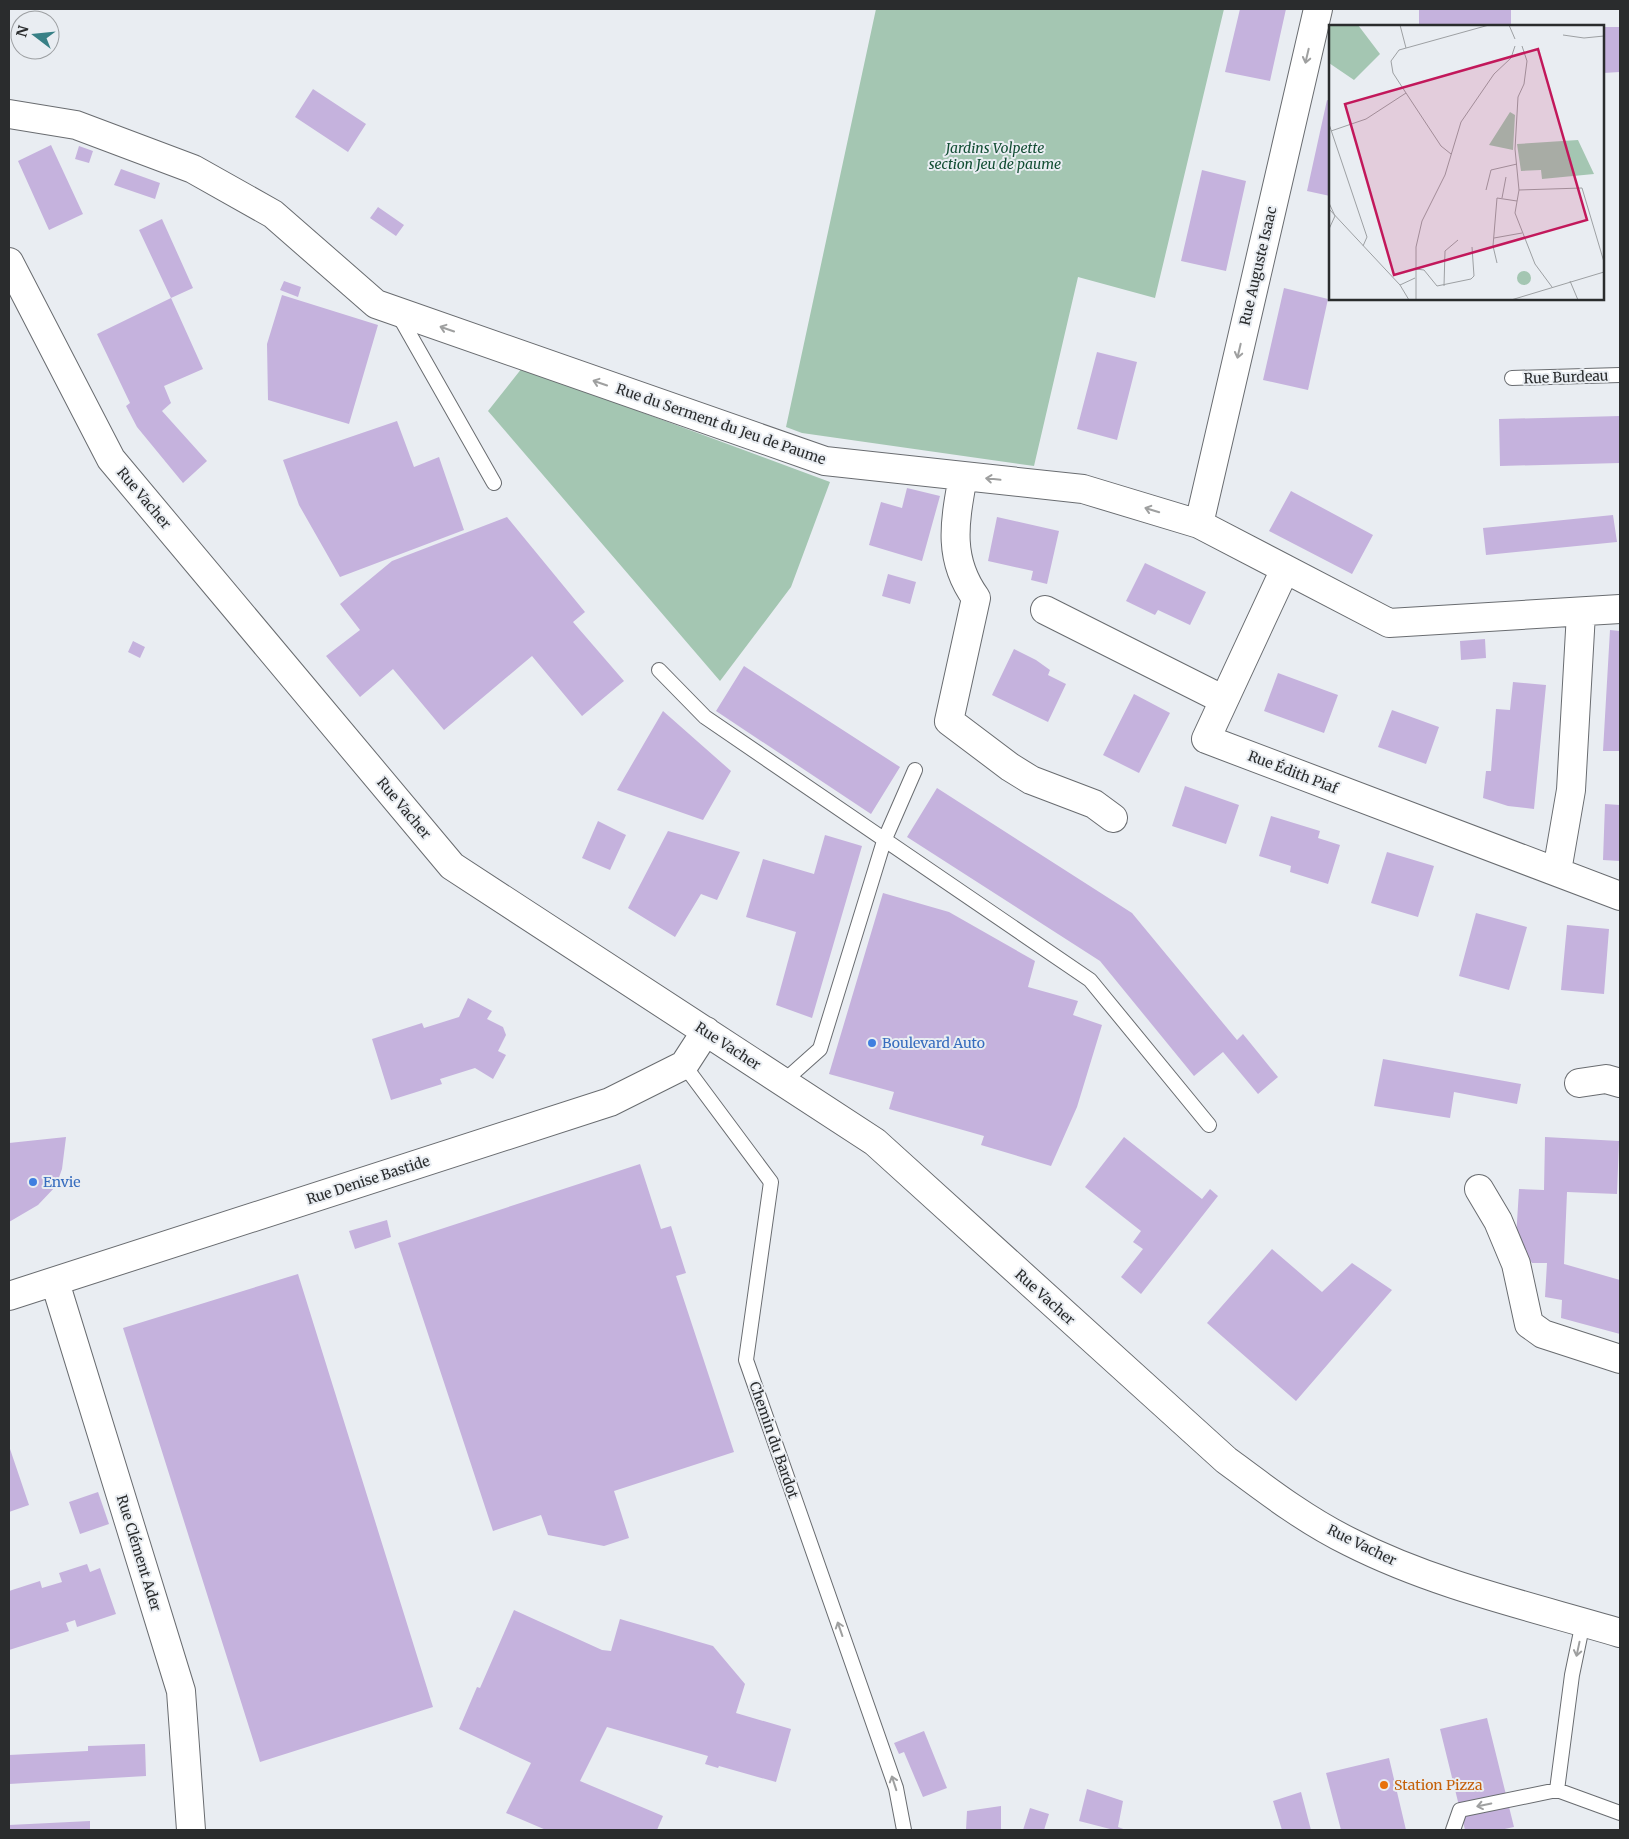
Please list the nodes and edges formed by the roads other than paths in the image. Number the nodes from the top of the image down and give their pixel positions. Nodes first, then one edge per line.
1 (1318, 9) edge
2 (9, 114) edge
3 (9, 262) edge
4 (396, 311) junction
5 (1620, 375) edge
6 (1512, 378) dead end
7 (963, 476) junction
8 (494, 483) dead end
9 (1199, 524) junction
10 (1285, 569) junction
11 (1620, 609) edge
12 (1045, 610) dead end
13 (1581, 613) junction
14 (659, 670) dead end
15 (1224, 700) junction
16 (915, 770) dead end
17 (1113, 818) dead end
18 (884, 841) junction
19 (1557, 871) junction
20 (1620, 896) edge
21 (706, 1031) junction
22 (684, 1065) junction
23 (783, 1082) junction
24 (1579, 1083) dead end
25 (1620, 1083) edge
26 (1209, 1125) dead end
27 (1479, 1189) dead end
28 (55, 1282) junction
29 (9, 1296) edge
30 (1620, 1358) edge
31 (1583, 1622) junction
32 (1620, 1633) edge
33 (1556, 1790) junction
34 (1620, 1813) edge
35 (191, 1830) edge
36 (904, 1830) edge
37 (1453, 1830) edge

1 -> 9 street, Rue Auguste Isaac
2 - 4 street, Rue du Serment du Jeu de Paume
3 - 21 street, Rue Vacher
7 -> 4 street, Rue du Serment du Jeu de Paume
4 - 8 lane
5 - 6 lane, Rue Burdeau
9 -> 7 street, Rue du Serment du Jeu de Paume
7 - 17 street
9 - 10 street, Rue du Serment du Jeu de Paume
10 - 13 street, Rue du Serment du Jeu de Paume
10 - 15 street, Rue Édith Piaf
11 - 13 street, Rue du Serment du Jeu de Paume
12 - 15 street
13 - 19 street
14 - 18 lane
15 - 19 street, Rue Édith Piaf
16 - 18 lane
18 - 23 lane
18 - 26 lane
19 - 20 street, Rue Édith Piaf
21 - 22 street
21 - 23 street, Rue Vacher
22 - 28 street, Rue Denise Bastide
36 -> 22 lane, Chemin du Bardot
23 - 31 street, Rue Vacher
24 - 25 street
27 - 30 street
28 - 29 street, Rue Denise Bastide
28 - 35 street, Rue Clément Ader
31 - 32 street, Rue Vacher
31 -> 33 lane
33 - 34 lane
33 -> 37 lane

